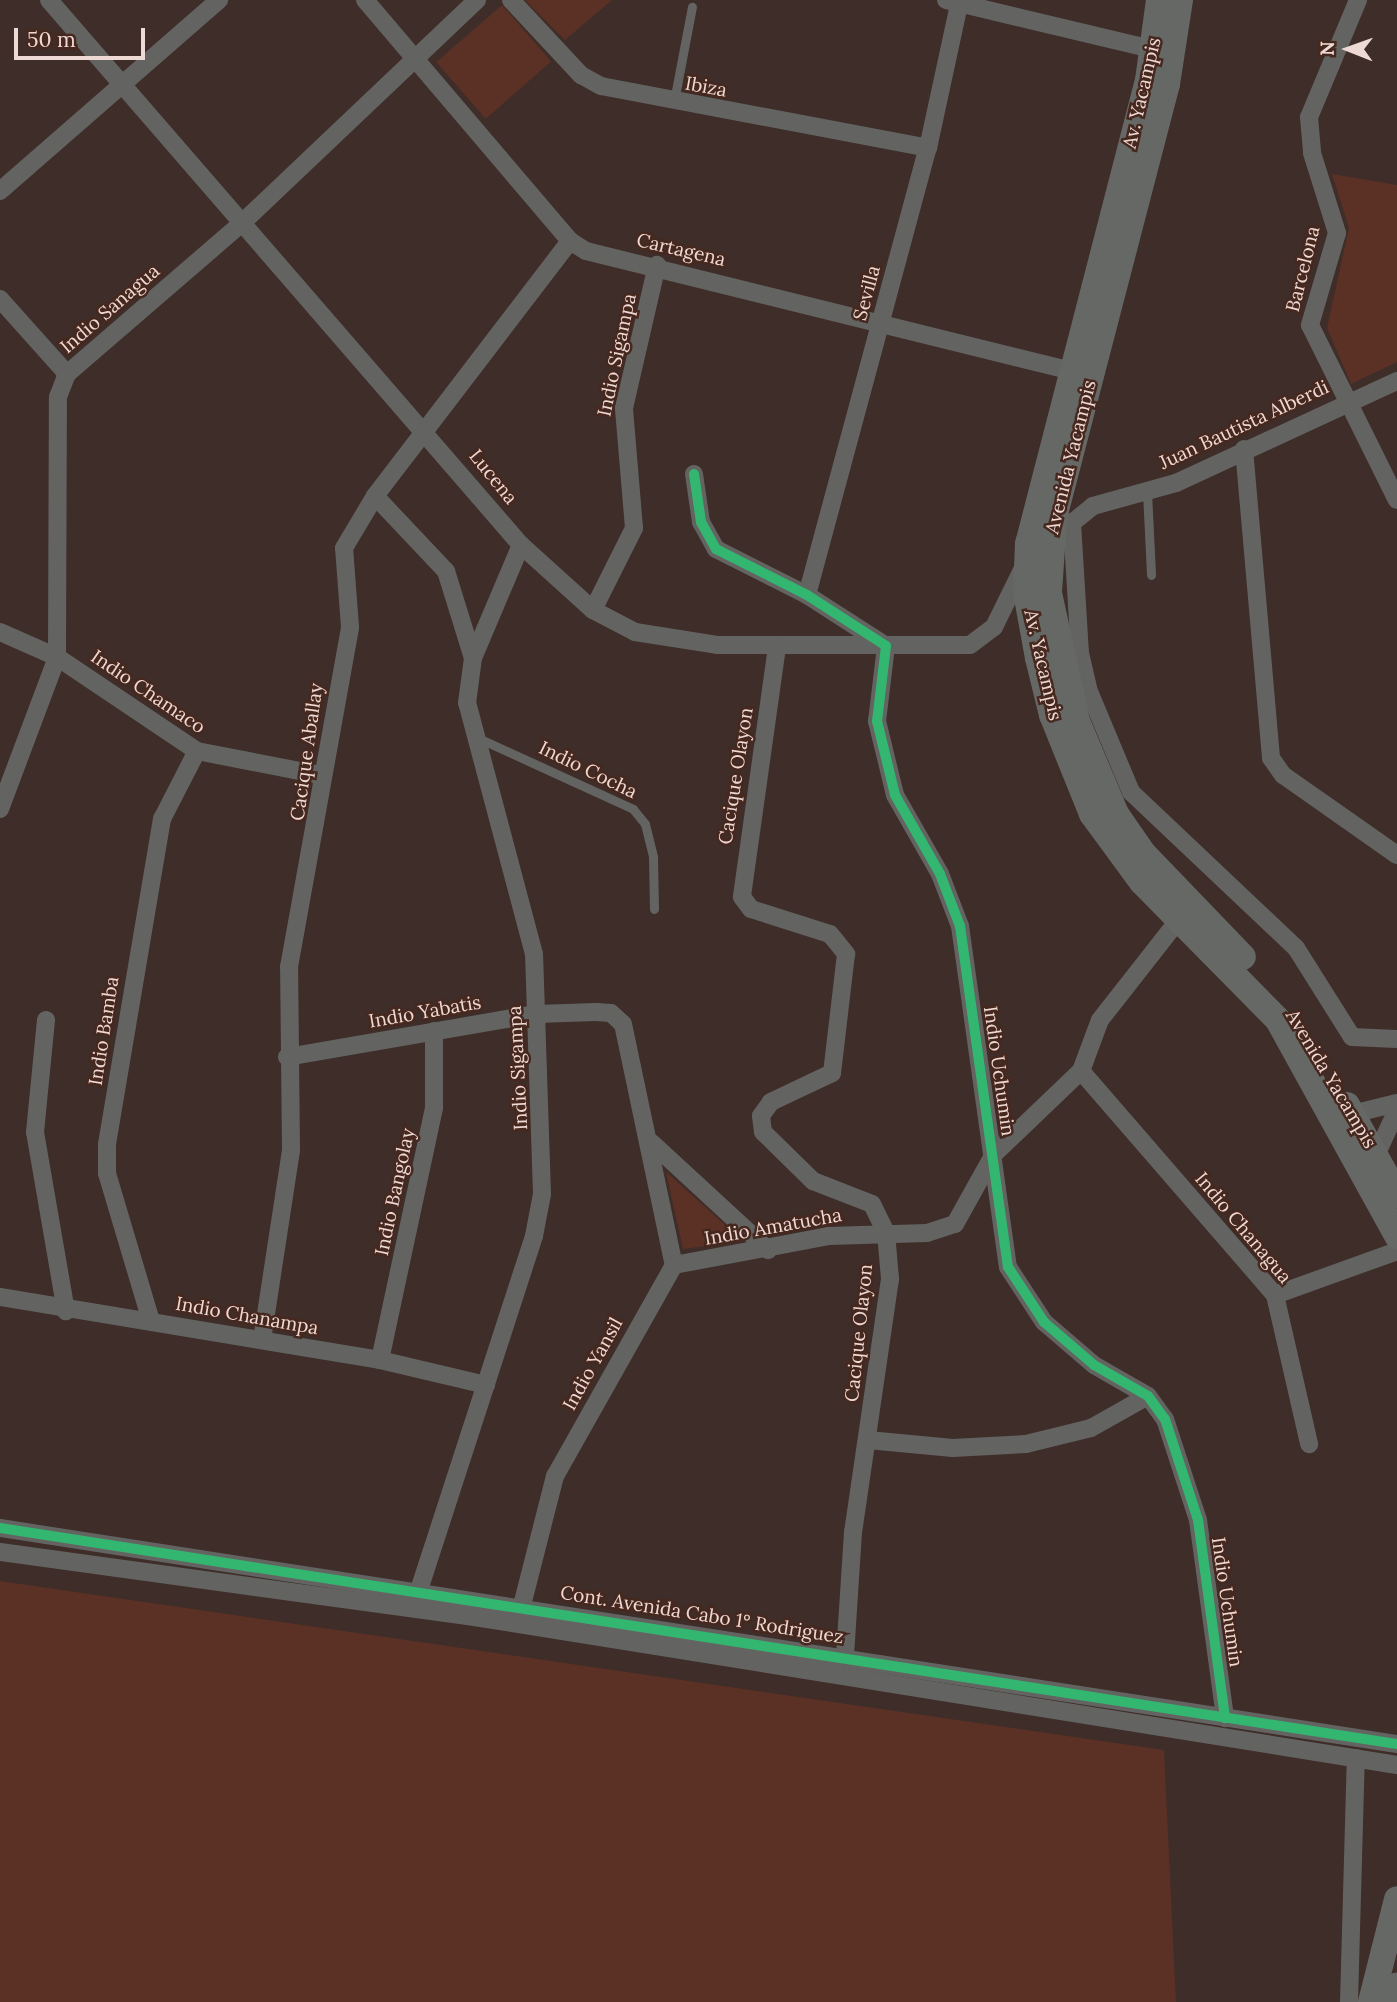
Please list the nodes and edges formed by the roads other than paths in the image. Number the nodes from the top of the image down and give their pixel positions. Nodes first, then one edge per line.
1 (50, 0) edge
2 (219, 0) edge
3 (365, 0) edge
4 (477, 0) edge
5 (511, 0) edge
6 (1159, 0) edge
7 (1180, 0) edge
8 (1358, 0) edge
9 (955, 1) edge
10 (692, 7) dead end
11 (1163, 51) junction
12 (415, 59) junction
13 (122, 86) junction
14 (673, 103) junction
15 (928, 148) junction
16 (0, 191) edge
17 (242, 223) junction
18 (570, 241) junction
19 (657, 265) junction
20 (0, 299) edge
21 (880, 322) junction
22 (1080, 373) junction
23 (67, 374) junction
24 (1397, 381) edge
25 (1346, 400) junction
26 (426, 429) junction
27 (1244, 449) junction
28 (694, 474) dead end
29 (1147, 492) junction
30 (375, 496) junction
31 (1397, 500) edge
32 (1063, 521) junction
33 (521, 545) junction
34 (1024, 566) junction
35 (1151, 575) dead end
36 (807, 595) junction
37 (593, 610) junction
38 (0, 632) edge
39 (886, 646) junction
40 (777, 647) junction
41 (57, 657) junction
42 (472, 658) junction
43 (471, 734) junction
44 (197, 751) junction
45 (321, 775) junction
46 (0, 809) edge
47 (1397, 855) edge
48 (654, 909) dead end
49 (1180, 918) junction
50 (536, 1014) junction
51 (46, 1020) dead end
52 (433, 1031) junction
53 (1397, 1039) edge
54 (286, 1057) junction
55 (1082, 1071) junction
56 (1397, 1103) edge
57 (1397, 1110) edge
58 (1352, 1114) junction
59 (652, 1143) junction
60 (993, 1154) junction
61 (1371, 1165) junction
62 (1397, 1195) edge
63 (886, 1233) junction
64 (1397, 1237) edge
65 (768, 1250) junction
66 (1397, 1251) edge
67 (674, 1265) junction
68 (1275, 1295) junction
69 (0, 1297) edge
70 (66, 1311) junction
71 (151, 1321) junction
72 (262, 1340) junction
73 (380, 1360) junction
74 (486, 1385) junction
75 (1148, 1396) junction
76 (867, 1440) junction
77 (1308, 1444) dead end
78 (0, 1528) edge
79 (0, 1552) edge
80 (419, 1590) junction
81 (522, 1605) junction
82 (845, 1655) junction
83 (1225, 1718) junction
84 (1397, 1744) edge
85 (1356, 1758) junction
86 (1397, 1765) edge
87 (1397, 1899) edge
88 (1383, 1943) junction
89 (1350, 1977) junction
90 (1397, 1985) edge
91 (1349, 2002) edge
92 (1371, 2002) edge
93 (1393, 2002) edge

1 - 13 street, Lucena
2 - 13 street
3 - 12 street, Cartagena
4 - 12 street, Indio Sanagua
5 - 14 street, Ibiza
6 - 11 street, Av. Yacampis
7 - 11 street
8 - 25 street, Barcelona
9 - 11 street
9 - 15 street, Sevilla
10 - 14 lane
11 - 22 street, Av. Yacampis
12 - 17 street, Indio Sanagua
12 - 18 street, Cartagena
13 - 16 street
13 - 17 street, Lucena
14 - 15 street, Ibiza
15 - 21 street, Sevilla
17 - 23 street, Indio Sanagua
17 - 26 street, Lucena
18 - 19 street, Cartagena
18 - 26 street, Cacique Aballay
19 - 21 street, Cartagena
19 - 37 street, Indio Sigampa
20 - 23 street
21 - 22 street, Cartagena
21 - 36 street, Sevilla
22 - 32 street, Avenida Yacampis
22 - 34 street, Av. Yacampis
23 - 41 street, Indio Sanagua
24 - 25 street, Juan Bautista Alberdi
25 - 27 street, Juan Bautista Alberdi
25 - 31 street, Barcelona
26 - 30 street, Cacique Aballay
26 - 33 street, Lucena
27 - 29 street, Juan Bautista Alberdi
27 - 47 street
28 - 36 street
29 - 32 street, Juan Bautista Alberdi
29 - 35 lane
30 - 42 street
30 - 45 street, Cacique Aballay
32 - 53 street
32 - 58 street, Avenida Yacampis
33 - 37 street, Lucena
33 - 42 street, Indio Sigampa
34 - 39 street, Lucena
34 - 49 street, Av. Yacampis
36 - 39 street
37 - 40 street, Lucena
38 - 41 street, Indio Chamaco
39 - 40 street, Lucena
39 - 60 street, Indio Uchumin
40 - 63 street, Cacique Olayon
41 - 44 street, Indio Chamaco
41 - 46 street, Indio Sanagua
42 - 43 street, Indio Sigampa
43 - 48 lane, Indio Cocha
43 - 50 street, Indio Sigampa
44 - 45 street, Indio Chamaco
44 - 71 street, Indio Bamba
45 - 54 street, Cacique Aballay
49 - 55 street, Indio Amatucha
49 - 61 street, Av. Yacampis
50 - 52 street, Indio Yabatis
50 - 59 street, Indio Yabatis
50 - 74 street, Indio Sigampa
51 - 70 street
52 - 54 street, Indio Yabatis
52 - 73 street, Indio Bangolay
54 - 72 street, Cacique Aballay
55 - 60 street, Indio Amatucha
55 - 68 street, Indio Chanagua
56 - 58 street
57 - 61 street
58 - 61 street, Avenida Yacampis
59 - 65 street
59 - 67 street
60 - 63 street, Indio Amatucha
60 - 75 street, Indio Uchumin
61 - 62 street, Avenida Yacampis
61 - 64 street, Av. Yacampis
63 - 65 street, Indio Amatucha
63 - 76 street, Cacique Olayon
65 - 67 street, Indio Amatucha
66 - 68 street
67 - 81 street, Indio Yansil
68 - 77 street, Indio Chanagua
69 - 70 street, Indio Chanampa
70 - 71 street, Indio Chanampa
71 - 72 street, Indio Chanampa
72 - 73 street, Indio Chanampa
73 - 74 street, Indio Chanampa
74 - 80 street, Indio Sigampa
75 - 76 street
75 - 83 street, Indio Uchumin
76 - 82 street, Cacique Olayon
78 - 80 street, Cont. Avenida Cabo 1° Rodriguez
79 - 85 street, Cont. Avenida Cabo 1° Rodriguez
80 - 81 street, Cont. Avenida Cabo 1° Rodriguez
81 - 82 street, Cont. Avenida Cabo 1° Rodriguez
82 - 83 street, Cont. Avenida Cabo 1° Rodriguez
83 - 84 street, Cont. Avenida Cabo 1° Rodriguez
85 - 86 street, Cont. Avenida Cabo 1° Rodriguez
85 - 89 street
87 - 88 street
88 - 89 street
88 - 92 street
89 - 91 street
90 - 93 street

